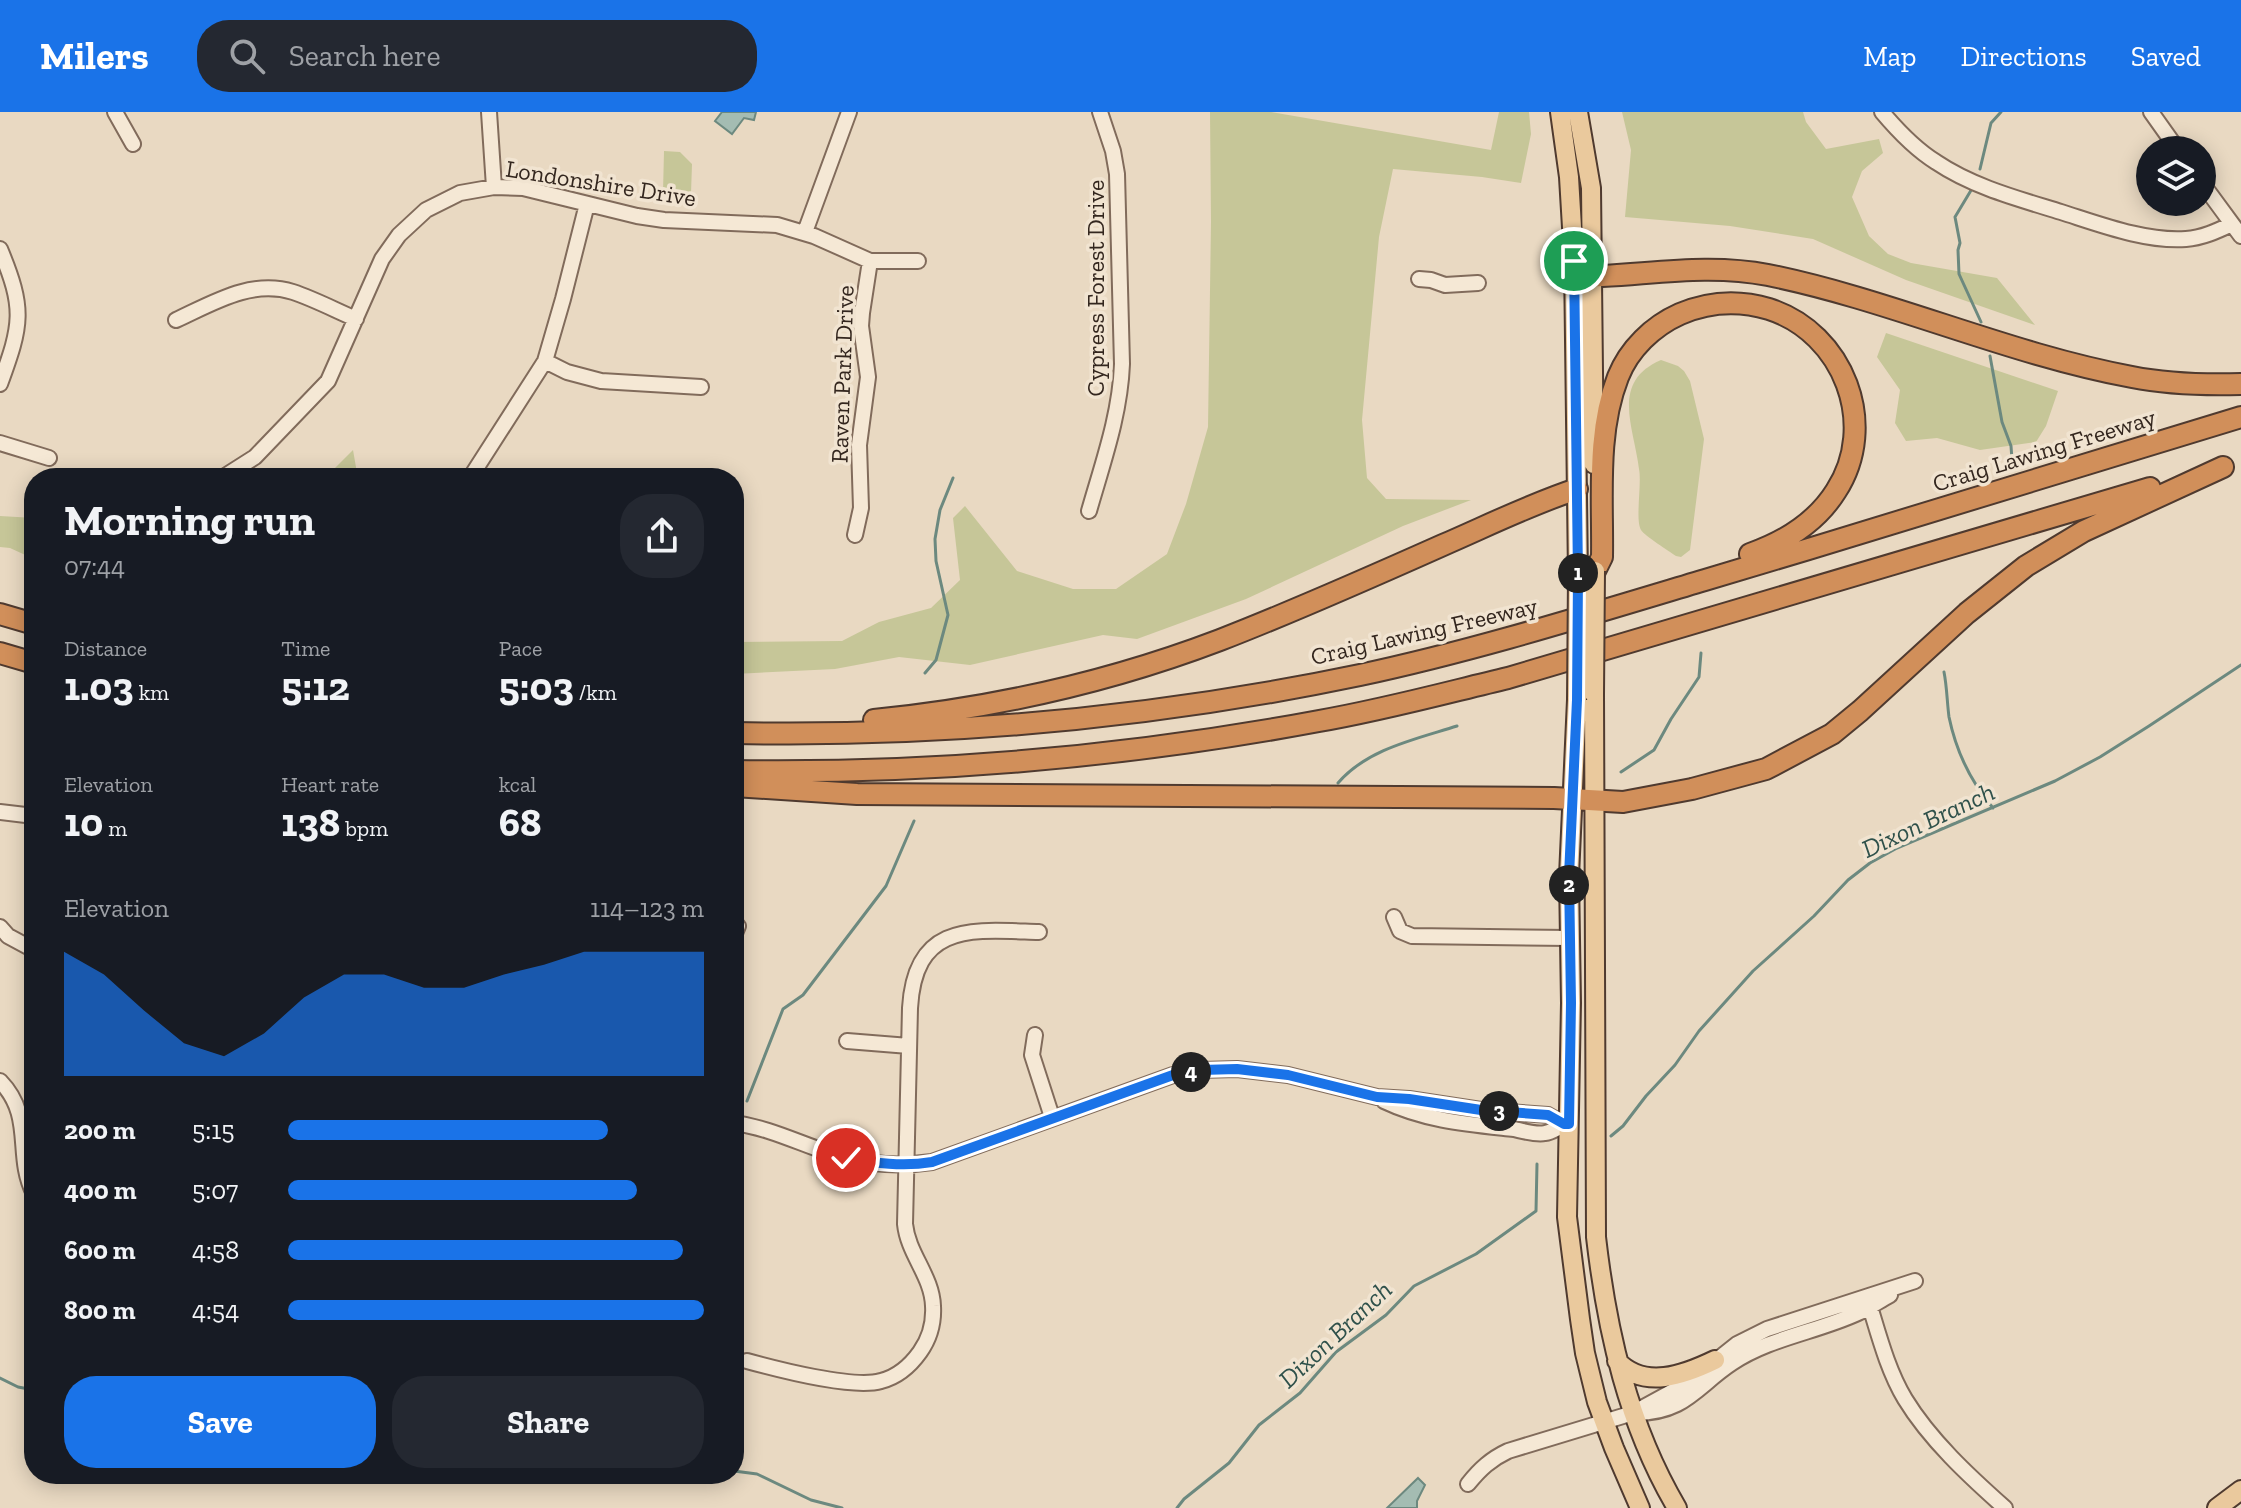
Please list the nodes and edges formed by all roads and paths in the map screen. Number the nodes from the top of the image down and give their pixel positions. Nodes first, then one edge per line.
1 (115, 112) edge
2 (489, 112) edge
3 (849, 112) edge
4 (1100, 112) edge
5 (1560, 112) edge
6 (1578, 112) edge
7 (1882, 112) edge
8 (2151, 112) edge
9 (2168, 136) edge
10 (133, 144) dead end
11 (494, 187) junction
12 (2216, 202) edge
13 (587, 204) junction
14 (2236, 230) edge
15 (805, 232) junction
16 (0, 249) edge
17 (870, 261) junction
18 (918, 261) dead end
19 (1583, 277) junction
20 (1425, 280) dead end
21 (1478, 283) dead end
22 (356, 319) junction
23 (176, 320) dead end
24 (545, 361) junction
25 (0, 384) edge
26 (2241, 384) edge
27 (701, 387) dead end
28 (2241, 417) edge
29 (0, 443) edge
30 (49, 458) dead end
31 (2232, 464) edge
32 (238, 468) edge
33 (476, 468) edge
34 (1577, 489) junction
35 (1089, 511) dead end
36 (855, 535) dead end
37 (1587, 573) junction
38 (1699, 582) junction
39 (0, 614) edge
40 (24, 621) edge
41 (0, 653) edge
42 (24, 660) edge
43 (1586, 697) junction
44 (744, 731) edge
45 (744, 732) edge
46 (744, 771) edge
47 (744, 787) edge
48 (1572, 799) junction
49 (1593, 800) junction
50 (0, 812) edge
51 (24, 815) edge
52 (1394, 917) dead end
53 (1039, 932) dead end
54 (3, 936) edge
55 (1569, 938) junction
56 (24, 945) edge
57 (1035, 1035) dead end
58 (847, 1041) dead end
59 (909, 1046) junction
60 (0, 1081) edge
61 (1052, 1117) junction
62 (1566, 1124) junction
63 (744, 1125) edge
64 (24, 1157) edge
65 (908, 1165) junction
66 (1596, 1226) junction
67 (1868, 1301) junction
68 (1715, 1360) junction
69 (747, 1361) dead end
70 (1617, 1361) junction
71 (1633, 1413) junction
72 (1604, 1422) junction
73 (1468, 1484) dead end
74 (2241, 1490) edge
75 (1640, 1508) edge
76 (1677, 1508) edge
77 (2005, 1508) edge
78 (2217, 1508) edge

1 - 10 street
2 - 11 street
3 - 15 street
4 - 35 street, Cypress Forest Drive
5 - 19 main road
6 - 19 main road
7 - 14 street
8 - 9 street
11 - 13 street, Londonshire Drive
11 - 22 street, Londonshire Drive
12 - 14 street
13 - 15 street, Londonshire Drive
13 - 24 street
15 - 17 street, Londonshire Drive
16 - 25 street
17 - 18 street, Londonshire Drive
17 - 36 street, Raven Park Drive
19 - 26 highway
19 - 34 main road
19 - 37 main road
20 - 21 street
22 - 23 street
22 - 32 street, Londonshire Drive
24 - 27 street
24 - 33 street
28 - 38 highway, Craig Lawing Freeway
29 - 30 street
31 - 46 highway
31 - 49 highway
34 - 37 main road
34 - 44 highway
37 - 38 highway
37 - 43 main road, bridge
38 - 45 highway, Craig Lawing Freeway
39 - 40 highway
41 - 42 highway
43 - 48 main road
43 - 49 main road
47 - 48 highway
48 - 49 highway
48 - 55 main road
49 - 66 main road
50 - 51 street
52 - 55 street
53 - 59 street
54 - 56 street
55 - 62 main road
57 - 61 street
58 - 59 street
59 - 65 street
60 - 64 street
61 - 62 street
61 - 65 street
62 - 66 main road
62 - 72 main road
63 - 65 street
65 - 69 street
66 - 70 main road
67 - 68 street
67 - 71 street
67 - 77 street
68 - 70 main road
68 - 71 street
70 - 71 main road
71 - 72 street
71 - 76 main road
72 - 73 street
72 - 75 main road
74 - 78 main road

